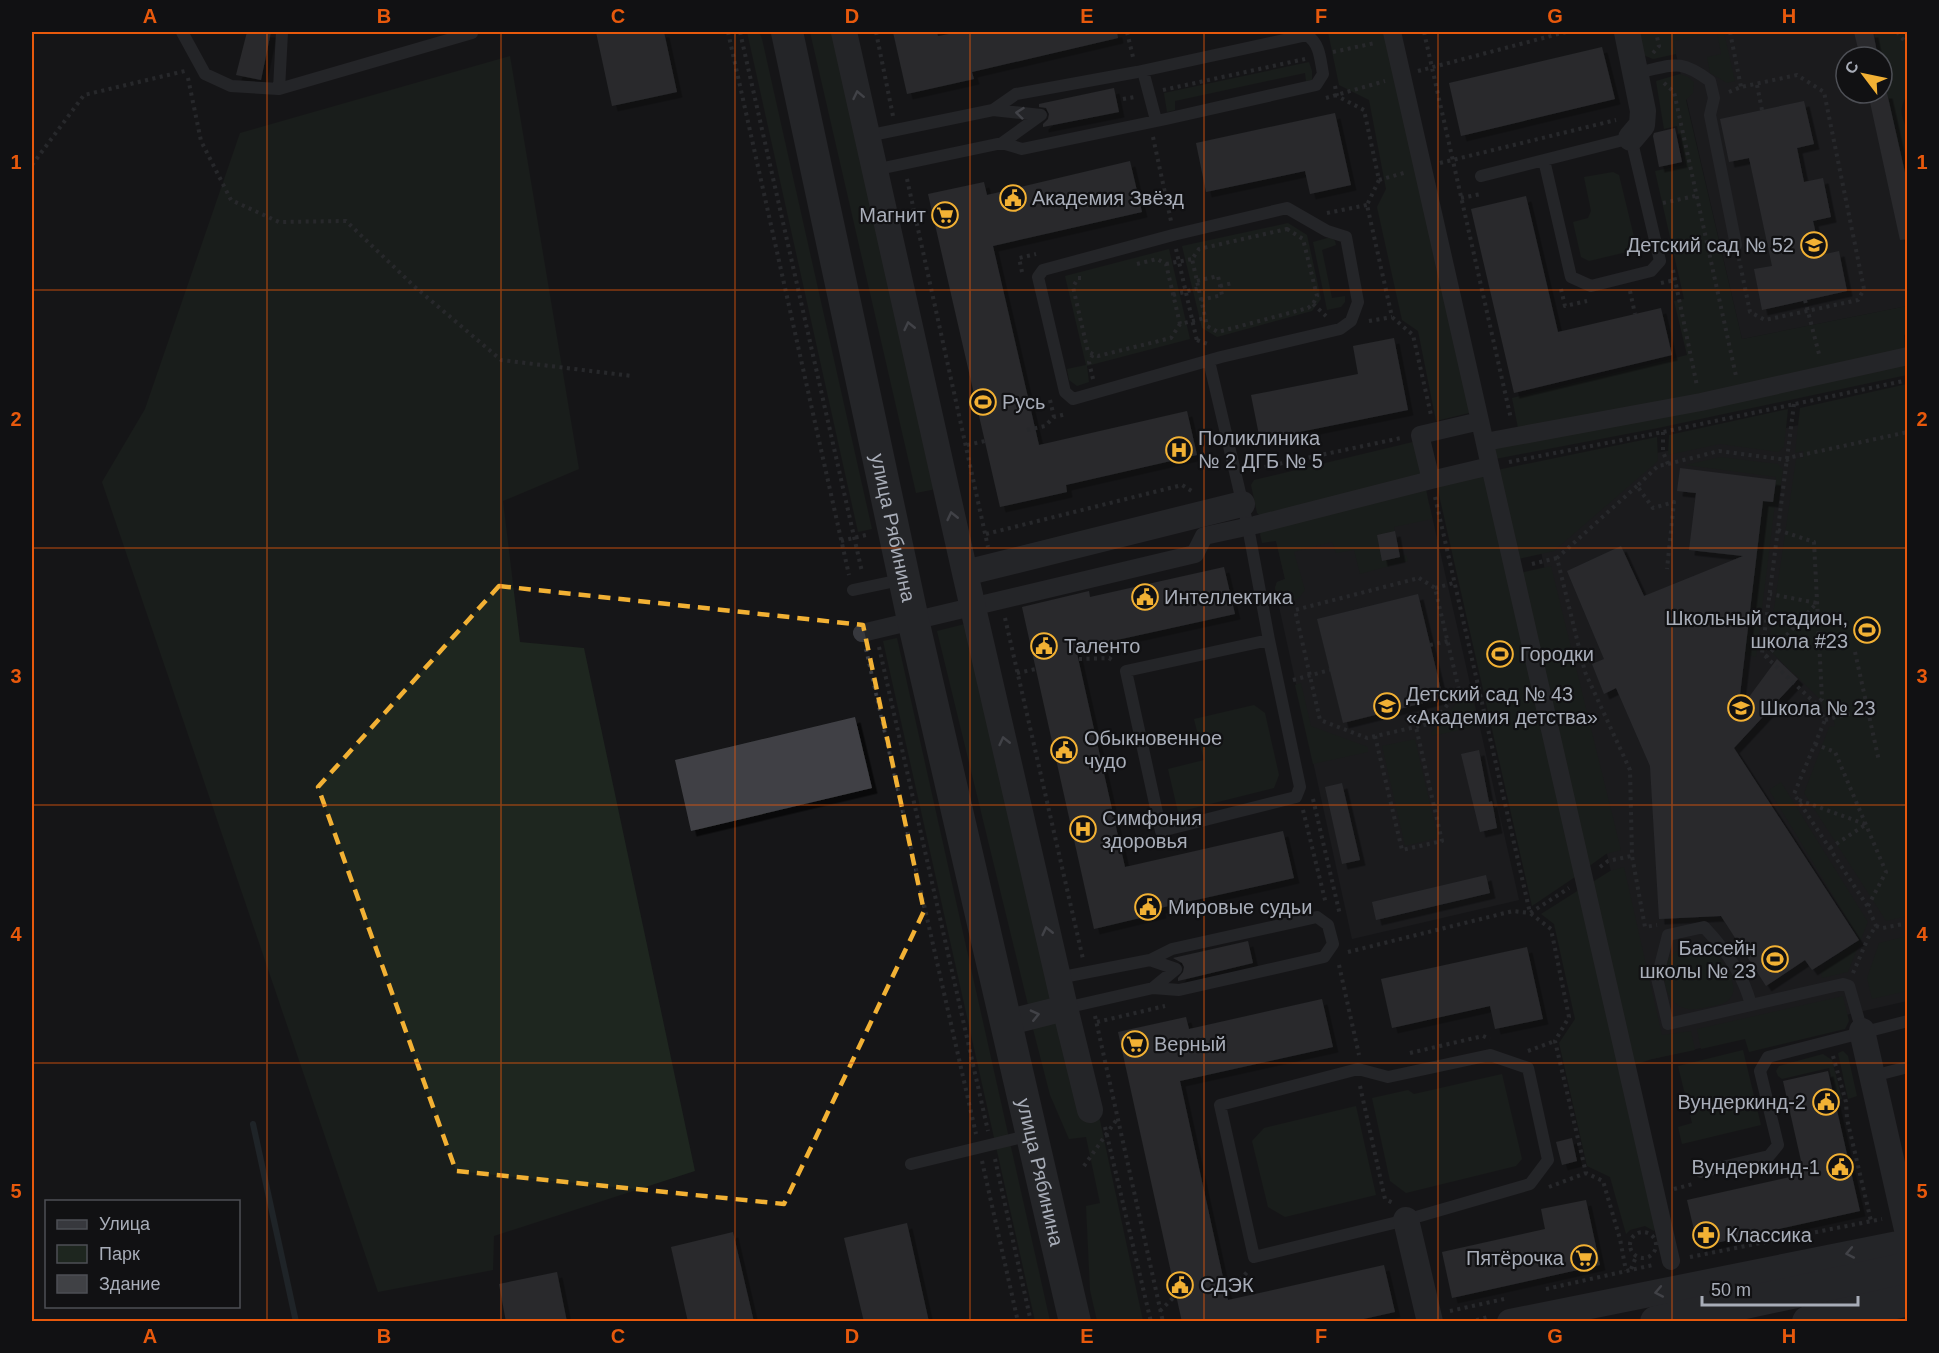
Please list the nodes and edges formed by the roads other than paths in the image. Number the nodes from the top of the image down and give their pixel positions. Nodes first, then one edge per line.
1 (182, 32) edge
2 (282, 32) edge
3 (787, 32) edge
4 (844, 32) edge
5 (1627, 32) edge
6 (472, 33) edge
7 (1393, 35) edge
8 (1143, 71) junction
9 (1643, 72) junction
10 (279, 89) junction
11 (993, 110) junction
12 (1156, 120) junction
13 (1629, 128) junction
14 (867, 136) junction
15 (1002, 143) junction
16 (1544, 160) junction
17 (874, 170) junction
18 (1480, 176) dead end
19 (1736, 245) road end
20 (1908, 356) edge
21 (1209, 361) junction
22 (1480, 421) junction
23 (1485, 442) junction
24 (1490, 466) junction
25 (1431, 480) junction
26 (1245, 515) junction
27 (965, 573) junction
28 (905, 579) junction
29 (859, 588) road end
30 (973, 606) junction
31 (913, 620) junction
32 (868, 631) road end
33 (1269, 640) junction
34 (1150, 960) junction
35 (1058, 978) junction
36 (1153, 988) junction
37 (1751, 1005) junction
38 (1065, 1008) junction
39 (1908, 1021) edge
40 (1006, 1023) junction
41 (1862, 1031) junction
42 (1908, 1067) edge
43 (1873, 1076) junction
44 (1090, 1110) dead end
45 (1031, 1135) junction
46 (911, 1164) dead end
47 (1701, 1172) dead end
48 (1903, 1190) edge
49 (1412, 1219) junction
50 (1908, 1234) edge
51 (1908, 1242) edge
52 (1671, 1261) dead end
53 (1908, 1268) edge
54 (1908, 1300) edge
55 (1075, 1322) edge
56 (1430, 1322) edge
57 (1510, 1322) edge
58 (1656, 1322) edge
59 (1808, 1322) edge

1 - 10 lane
2 - 10 lane
3 - 28 street, улица Рябинина
14 -> 4 street
5 - 9 street
6 - 10 lane
7 - 22 street
8 - 11 lane
8 - 12 lane
8 - 12 lane
9 - 13 street
9 - 19 lane
11 - 14 lane
15 -> 11 lane
12 - 15 lane
13 - 16 lane
13 - 16 lane
14 - 17 street
15 - 17 lane
16 - 18 lane
27 -> 17 street
20 - 23 street
21 - 21 lane
21 - 26 lane
22 - 23 street
22 - 25 street
23 - 24 street
24 - 25 street
24 - 52 street
25 - 26 street
26 - 27 street
26 - 30 street
26 - 33 lane
27 - 30 street
28 - 29 lane
28 - 31 street, улица Рябинина
30 - 31 street
35 -> 30 street
31 - 32 street
31 - 40 street, улица Рябинина
33 - 33 lane
34 - 35 lane
34 - 36 lane
34 - 36 lane
35 - 38 street
36 - 38 lane
37 - 37 lane
37 - 41 lane
40 -> 38 street
38 - 44 street
39 - 41 lane
40 - 45 street, улица Рябинина
41 - 43 street
41 - 47 lane
42 - 43 lane
43 - 48 street
45 - 46 lane
45 - 55 street, улица Рябинина
48 - 50 street
49 - 49 lane
49 - 56 street
51 -> 57 street
53 - 58 street
54 - 59 street

